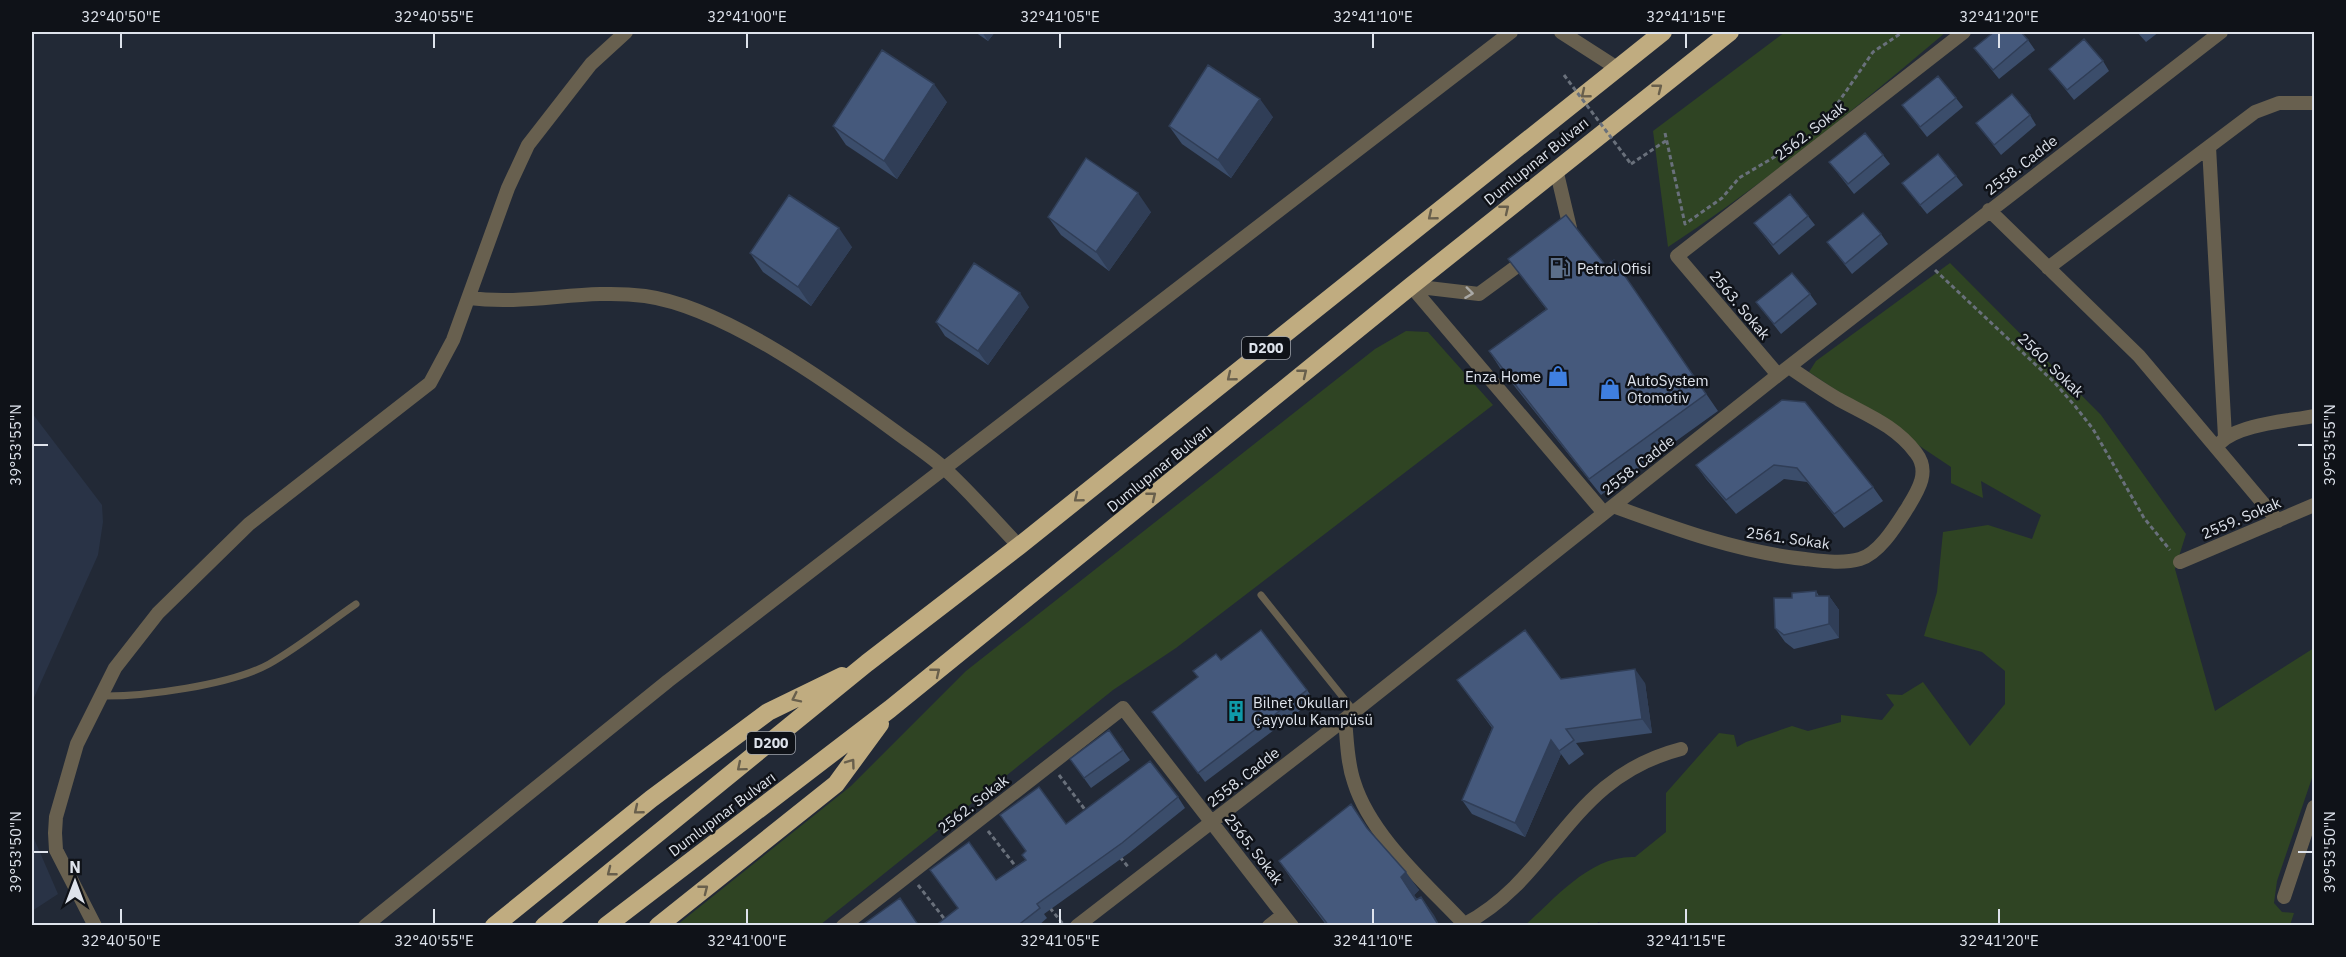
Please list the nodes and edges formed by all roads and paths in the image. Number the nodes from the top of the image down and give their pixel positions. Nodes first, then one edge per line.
1 (626, 32) edge
2 (1511, 32) edge
3 (1561, 32) edge
4 (1663, 32) edge
5 (1730, 32) edge
6 (1903, 32) edge
7 (1964, 32) edge
8 (2221, 32) edge
9 (1617, 68) junction
10 (1564, 75) dead end
11 (2314, 103) edge
12 (1824, 120) dead end
13 (1665, 133) dead end
14 (1667, 140) junction
15 (2209, 147) junction
16 (1785, 152) dead end
17 (1556, 169) junction
18 (1989, 210) junction
19 (1677, 256) joint
20 (1925, 260) junction
21 (2048, 268) junction
22 (1410, 286) junction
23 (469, 298) junction
24 (1784, 371) junction
25 (2314, 416) edge
26 (2221, 442) junction
27 (945, 469) junction
28 (2314, 505) edge
29 (1608, 509) junction
30 (2277, 521) junction
31 (1019, 546) junction
32 (2180, 562) joint
33 (1261, 595) dead end
34 (356, 604) dead end
35 (867, 663) junction
36 (99, 696) junction
37 (1123, 708) joint
38 (891, 710) junction
39 (1350, 715) junction
40 (1681, 749) dead end
41 (1050, 764) junction
42 (2314, 807) edge
43 (1088, 814) edge
44 (979, 820) junction
45 (1212, 822) junction
46 (1116, 851) edge
47 (1026, 861) edge
48 (1017, 868) junction
49 (909, 874) junction
50 (1008, 874) edge
51 (1024, 876) edge
52 (1136, 879) junction
53 (2284, 897) dead end
54 (1044, 901) edge
55 (1288, 920) edge
56 (947, 921) junction
57 (1465, 925) edge
58 (95, 926) edge
59 (365, 926) edge
60 (494, 926) edge
61 (544, 926) edge
62 (606, 926) edge
63 (658, 926) edge
64 (843, 926) edge
65 (941, 926) edge
66 (950, 926) edge
67 (1064, 926) edge
68 (1077, 926) edge
69 (1269, 926) edge

1 - 23 street
2 - 27 street
3 - 9 street
4 - 9 highway, Dumlupınar Bulvarı / D200
17 -> 5 highway, Dumlupınar Bulvarı / D200
6 - 12 path
7 - 19 street, 2562. Sokak
8 - 18 street, 2558. Cadde
9 -> 31 highway, Dumlupınar Bulvarı / D200
10 - 14 path, bridge
11 - 15 street
13 - 14 path
14 - 16 path
15 - 21 street
15 - 26 street
22 -> 17 highway, Dumlupınar Bulvarı / D200
22 -> 17 street
18 - 20 street, 2558. Cadde
18 - 21 street
19 - 24 street, 2563. Sokak
20 - 24 street, 2558. Cadde
20 - 32 path, 2560. Sokak
21 - 26 street
22 - 29 street
38 -> 22 highway, Dumlupınar Bulvarı / D200
23 - 27 street
23 - 36 street
24 - 29 street, 2558. Cadde
24 - 29 street, 2561. Sokak
25 - 26 street
26 - 30 street
27 - 31 street
27 - 59 street
28 - 30 street, 2559. Sokak
29 - 39 street, 2558. Cadde
30 - 32 street, 2559. Sokak
31 - 35 highway, Dumlupınar Bulvarı / D200
33 - 39 lane
34 - 36 lane
35 -> 60 highway
35 -> 61 highway, Dumlupınar Bulvarı / D200
36 - 58 street
37 - 41 street, 2562. Sokak
37 - 45 street, 2565. Sokak
38 - 62 highway, Dumlupınar Bulvarı / D200
63 -> 38 highway
39 - 45 street, 2558. Cadde
39 - 57 street
40 - 57 street
41 - 43 path
41 - 44 street, 2562. Sokak
42 - 53 street
44 - 48 path
44 - 49 street, 2562. Sokak
45 - 52 street, 2558. Cadde
45 - 55 street, 2565. Sokak
46 - 52 path
47 - 48 path
48 - 50 path
48 - 51 path
49 - 56 path
49 - 64 street, 2562. Sokak
52 - 68 street, 2558. Cadde
54 - 67 path
55 - 69 street
56 - 65 path
56 - 66 path

